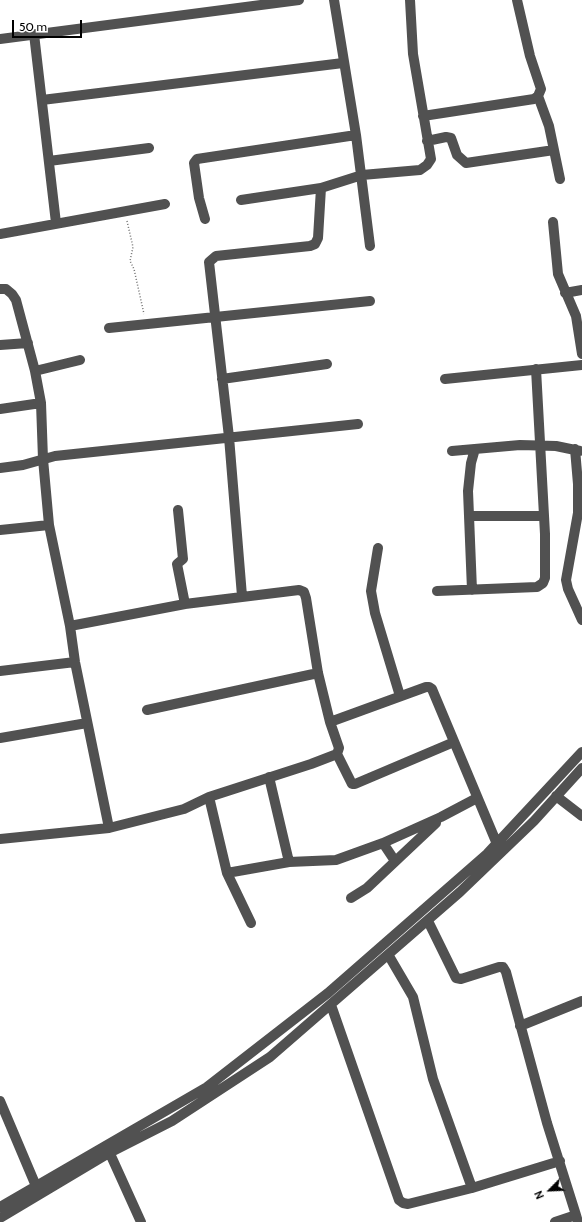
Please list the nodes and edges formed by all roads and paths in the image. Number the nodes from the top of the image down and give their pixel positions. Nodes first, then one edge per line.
1 (300, 0) edge
2 (334, 0) edge
3 (410, 0) edge
4 (518, 0) edge
5 (34, 34) junction
6 (0, 39) edge
7 (343, 63) junction
8 (538, 96) junction
9 (42, 100) junction
10 (423, 116) junction
11 (356, 135) junction
12 (427, 140) junction
13 (149, 148) dead end
14 (554, 150) junction
15 (49, 161) junction
16 (362, 175) junction
17 (560, 179) dead end
18 (321, 188) junction
19 (241, 200) dead end
20 (165, 204) dead end
21 (124, 212) junction
22 (205, 219) dead end
23 (552, 222) dead end
24 (56, 223) junction
25 (0, 234) edge
26 (370, 246) dead end
27 (0, 289) edge
28 (582, 290) edge
29 (565, 293) junction
30 (370, 301) dead end
31 (215, 316) junction
32 (146, 324) junction
33 (109, 328) dead end
34 (28, 343) junction
35 (0, 345) edge
36 (582, 354) edge
37 (80, 360) dead end
38 (327, 364) dead end
39 (582, 364) edge
40 (536, 369) junction
41 (35, 371) junction
42 (222, 379) junction
43 (445, 379) dead end
44 (41, 403) junction
45 (0, 409) edge
46 (358, 424) dead end
47 (229, 437) junction
48 (541, 446) junction
49 (475, 449) junction
50 (578, 450) edge
51 (452, 452) dead end
52 (43, 459) junction
53 (0, 468) edge
54 (178, 510) dead end
55 (469, 516) junction
56 (544, 516) junction
57 (49, 525) junction
58 (0, 530) edge
59 (378, 548) dead end
60 (472, 590) junction
61 (436, 592) dead end
62 (242, 596) junction
63 (185, 604) junction
64 (582, 620) edge
65 (70, 626) junction
66 (74, 662) junction
67 (0, 671) edge
68 (318, 673) junction
69 (400, 696) junction
70 (147, 710) dead end
71 (330, 722) junction
72 (87, 723) junction
73 (0, 738) edge
74 (454, 742) junction
75 (582, 752) edge
76 (337, 754) junction
77 (582, 768) edge
78 (269, 777) junction
79 (556, 796) junction
80 (209, 797) junction
81 (477, 798) junction
82 (582, 816) edge
83 (441, 817) junction
84 (109, 828) junction
85 (0, 839) edge
86 (383, 843) junction
87 (497, 844) junction
88 (395, 861) junction
89 (290, 862) junction
90 (227, 873) junction
91 (351, 898) dead end
92 (428, 921) junction
93 (251, 923) dead end
94 (388, 956) junction
95 (582, 1001) edge
96 (331, 1005) junction
97 (520, 1026) junction
98 (0, 1101) edge
99 (108, 1149) junction
100 (560, 1161) junction
101 (36, 1186) junction
102 (472, 1188) junction
103 (0, 1207) edge
104 (0, 1218) edge
105 (577, 1218) edge
106 (141, 1222) edge
107 (555, 1222) edge

1 - 5 street
2 - 7 street
3 - 10 street
4 - 8 street
5 - 6 street
5 - 9 street
7 - 9 street
7 - 11 street
8 - 10 street
8 - 14 street
9 - 15 street
10 - 12 street
11 - 16 street
11 - 22 street
12 - 14 street
12 - 16 street
13 - 15 street
14 - 17 street
15 - 24 street
16 - 18 street
16 - 26 street
18 - 19 street
18 - 31 street
20 - 21 street
21 - 24 street
21 - 32 path
23 - 29 street
24 - 25 street
27 - 34 street
28 - 29 street
29 - 36 street
30 - 31 street
31 - 32 street
31 - 42 street
32 - 33 street
34 - 35 street
34 - 41 street
37 - 41 street
38 - 42 street
39 - 40 street
40 - 43 street
40 - 48 street
41 - 44 street
42 - 47 street
44 - 45 street
44 - 52 street
46 - 47 street
47 - 52 street
47 - 62 street
48 - 49 street
48 - 50 street
48 - 56 street
49 - 51 street
49 - 55 street
50 - 64 street
52 - 53 street
52 - 57 street
54 - 63 street
55 - 56 street
55 - 60 street
56 - 60 street
57 - 58 street
57 - 65 street
59 - 69 street
60 - 61 street
62 - 63 street
62 - 68 street
63 - 65 street
65 - 66 street
66 - 67 street
66 - 72 street
68 - 70 street
68 - 71 street
69 - 71 street
69 - 74 street
71 - 76 street
72 - 73 street
72 - 84 street
74 - 76 street
74 - 81 street
75 - 87 street
76 - 78 street
77 - 79 street
78 - 80 street
78 - 89 street
79 - 82 street
79 - 92 street
80 - 84 street
80 - 90 street
81 - 83 street
81 - 87 street
83 - 86 street
83 - 88 street
84 - 85 street
86 - 88 street
86 - 89 street
87 - 99 street
88 - 91 street
89 - 90 street
90 - 93 street
92 - 94 street
92 - 97 street
94 - 96 street
94 - 102 street
95 - 97 street
96 - 99 street
96 - 102 street
97 - 100 street
98 - 101 street
99 - 101 street
99 - 104 street
99 - 106 street
100 - 102 street
100 - 105 street
101 - 103 street
105 - 107 street

